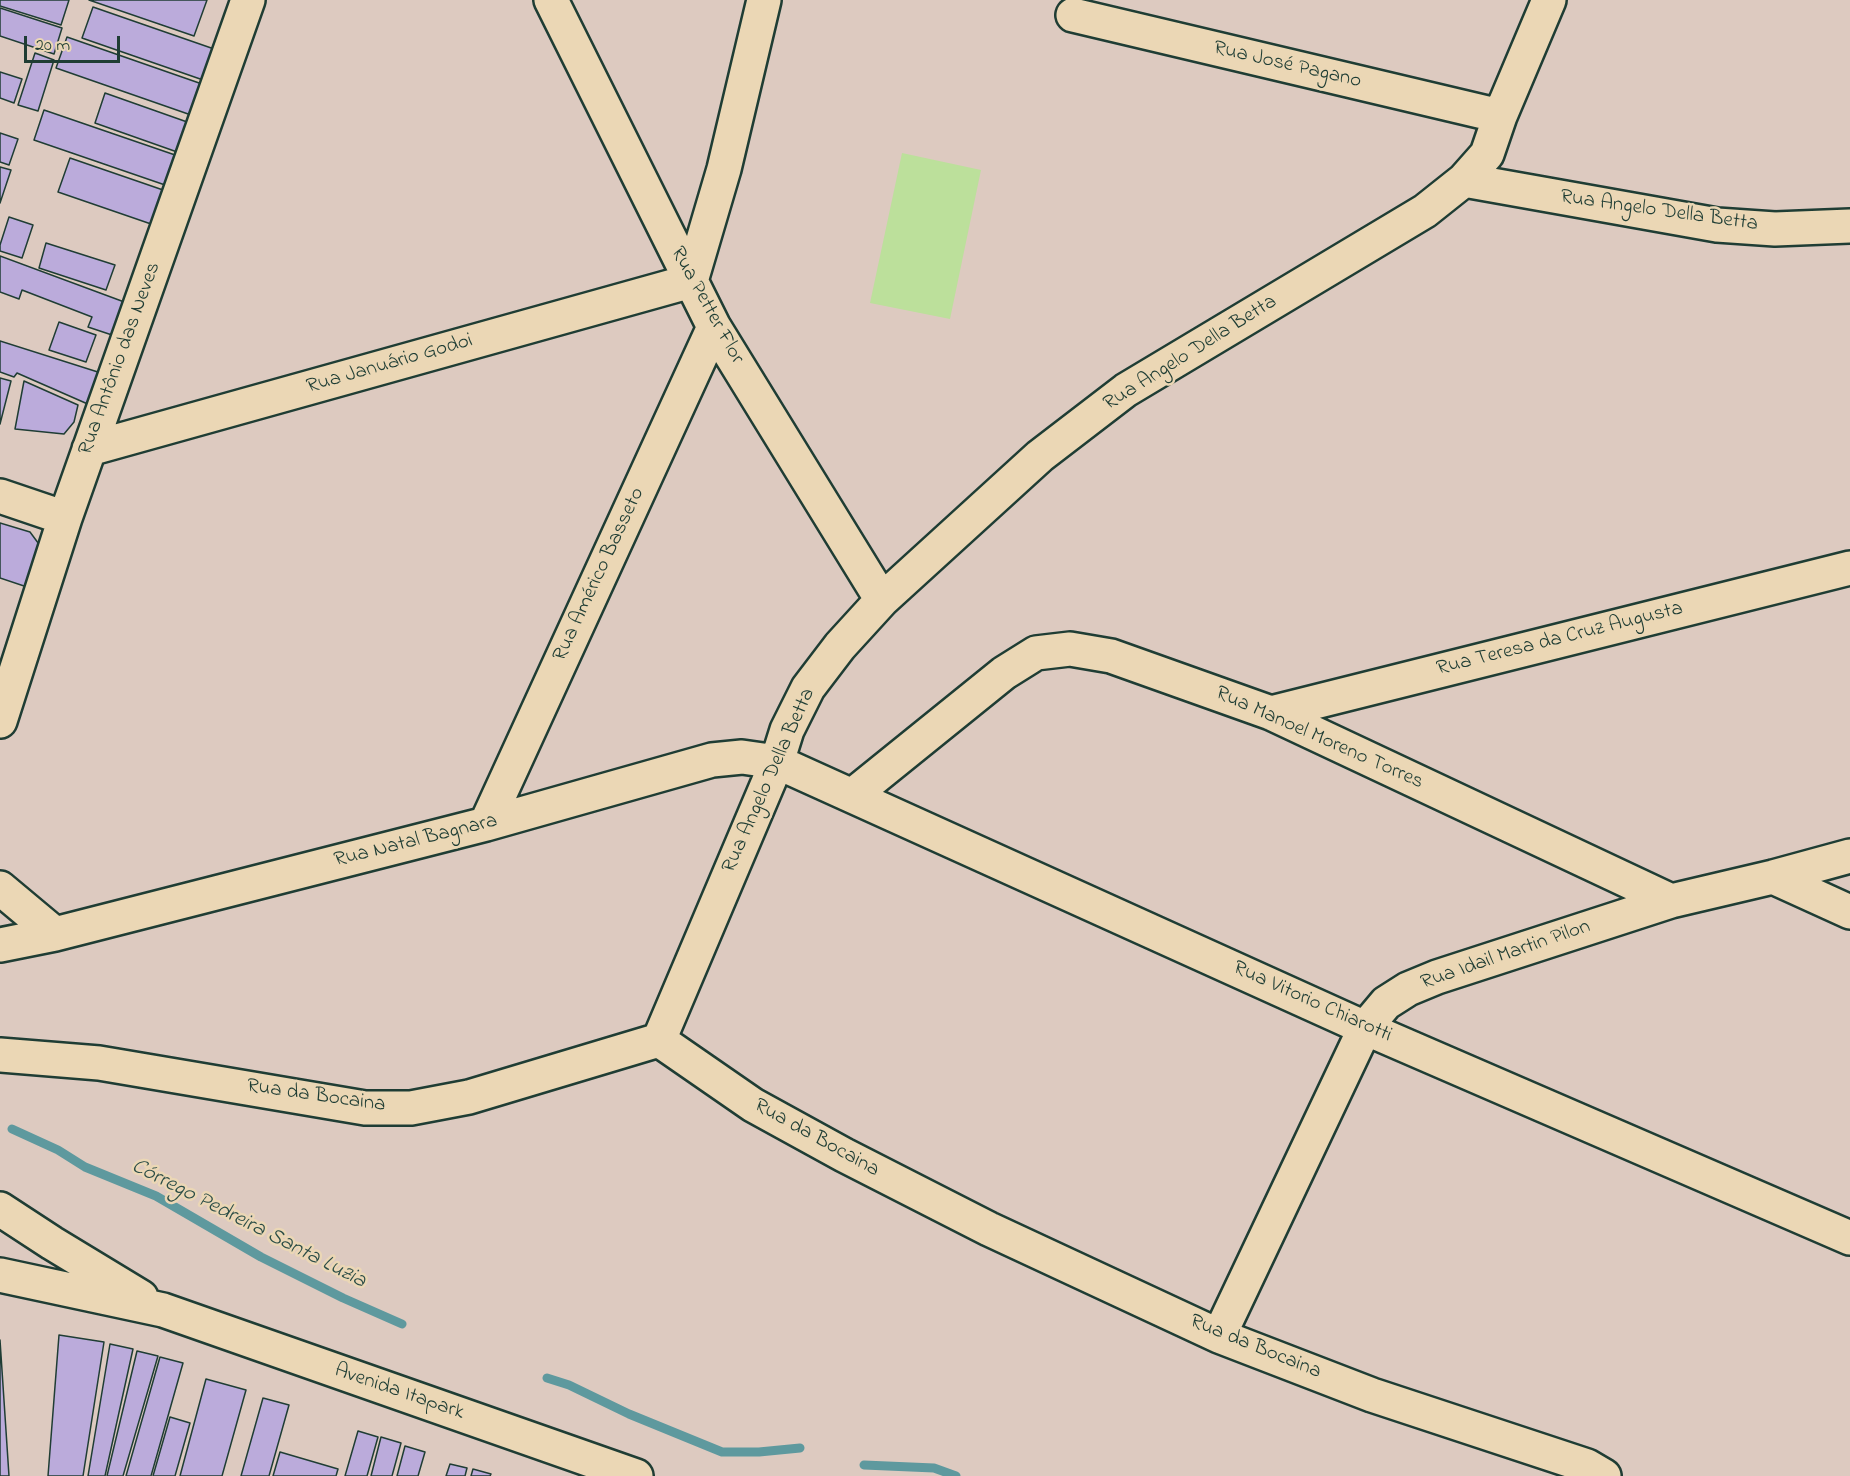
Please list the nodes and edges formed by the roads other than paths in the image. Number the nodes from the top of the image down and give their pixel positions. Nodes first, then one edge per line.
1 (248, 0) edge
2 (551, 0) edge
3 (764, 0) edge
4 (1549, 0) edge
5 (1073, 15) dead end
6 (1500, 116) junction
7 (1464, 180) junction
8 (1850, 226) edge
9 (691, 282) junction
10 (714, 327) junction
11 (89, 449) junction
12 (0, 496) edge
13 (65, 518) junction
14 (1850, 568) edge
15 (882, 600) junction
16 (1271, 712) junction
17 (0, 721) edge
18 (777, 762) junction
19 (853, 795) junction
20 (486, 824) junction
21 (1850, 856) edge
22 (1773, 877) junction
23 (0, 888) edge
24 (1671, 901) junction
25 (1850, 912) edge
26 (55, 934) junction
27 (0, 945) edge
28 (1365, 1028) junction
29 (659, 1040) junction
30 (0, 1055) edge
31 (0, 1209) edge
32 (1850, 1238) edge
33 (0, 1275) edge
34 (96, 1297) junction
35 (0, 1299) edge
36 (163, 1310) junction
37 (1220, 1335) junction
38 (636, 1476) edge
39 (1604, 1476) edge

1 - 11 street, Rua Antônio das Neves
2 - 9 street, Rua Petter Flor
3 - 9 street
4 - 6 street
5 - 6 street, Rua José Pagano
6 - 7 street
7 - 8 street, Rua Angelo Della Betta
7 - 15 street, Rua Angelo Della Betta
9 - 10 street, Rua Petter Flor
9 - 11 street, Rua Januário Godoi
10 - 15 street, Rua Petter Flor
10 - 20 street, Rua Américo Basseto
11 - 13 street, Rua Antônio das Neves
12 - 13 street
13 - 17 street, Rua Antônio das Neves
14 - 16 street, Rua Teresa da Cruz Augusta
15 - 18 street, Rua Angelo Della Betta
16 - 19 street, Rua Manoel Moreno Torres
16 - 24 street, Rua Manoel Moreno Torres
18 - 19 street, Rua Vitorio Chiarotti
18 - 20 street, Rua Natal Bagnara
18 - 29 street, Rua Angelo Della Betta
19 - 28 street, Rua Vitorio Chiarotti
20 - 26 street, Rua Natal Bagnara
21 - 22 street, Rua Idail Martin Pilon
22 - 24 street, Rua Idail Martin Pilon
22 - 25 street
23 - 26 street
24 - 28 street, Rua Idail Martin Pilon
26 - 27 street, Rua Natal Bagnara
28 - 32 street, Rua Vitorio Chiarotti
28 - 37 street, Rua Idail Martin Pilon
29 - 30 street, Rua da Bocaina
29 - 37 street, Rua da Bocaina
31 - 36 street, Avenida Itapark
33 - 34 street, Avenida Itapark
34 - 35 street
34 - 36 street, Avenida Itapark
36 - 38 street, Avenida Itapark
37 - 39 street, Rua da Bocaina

